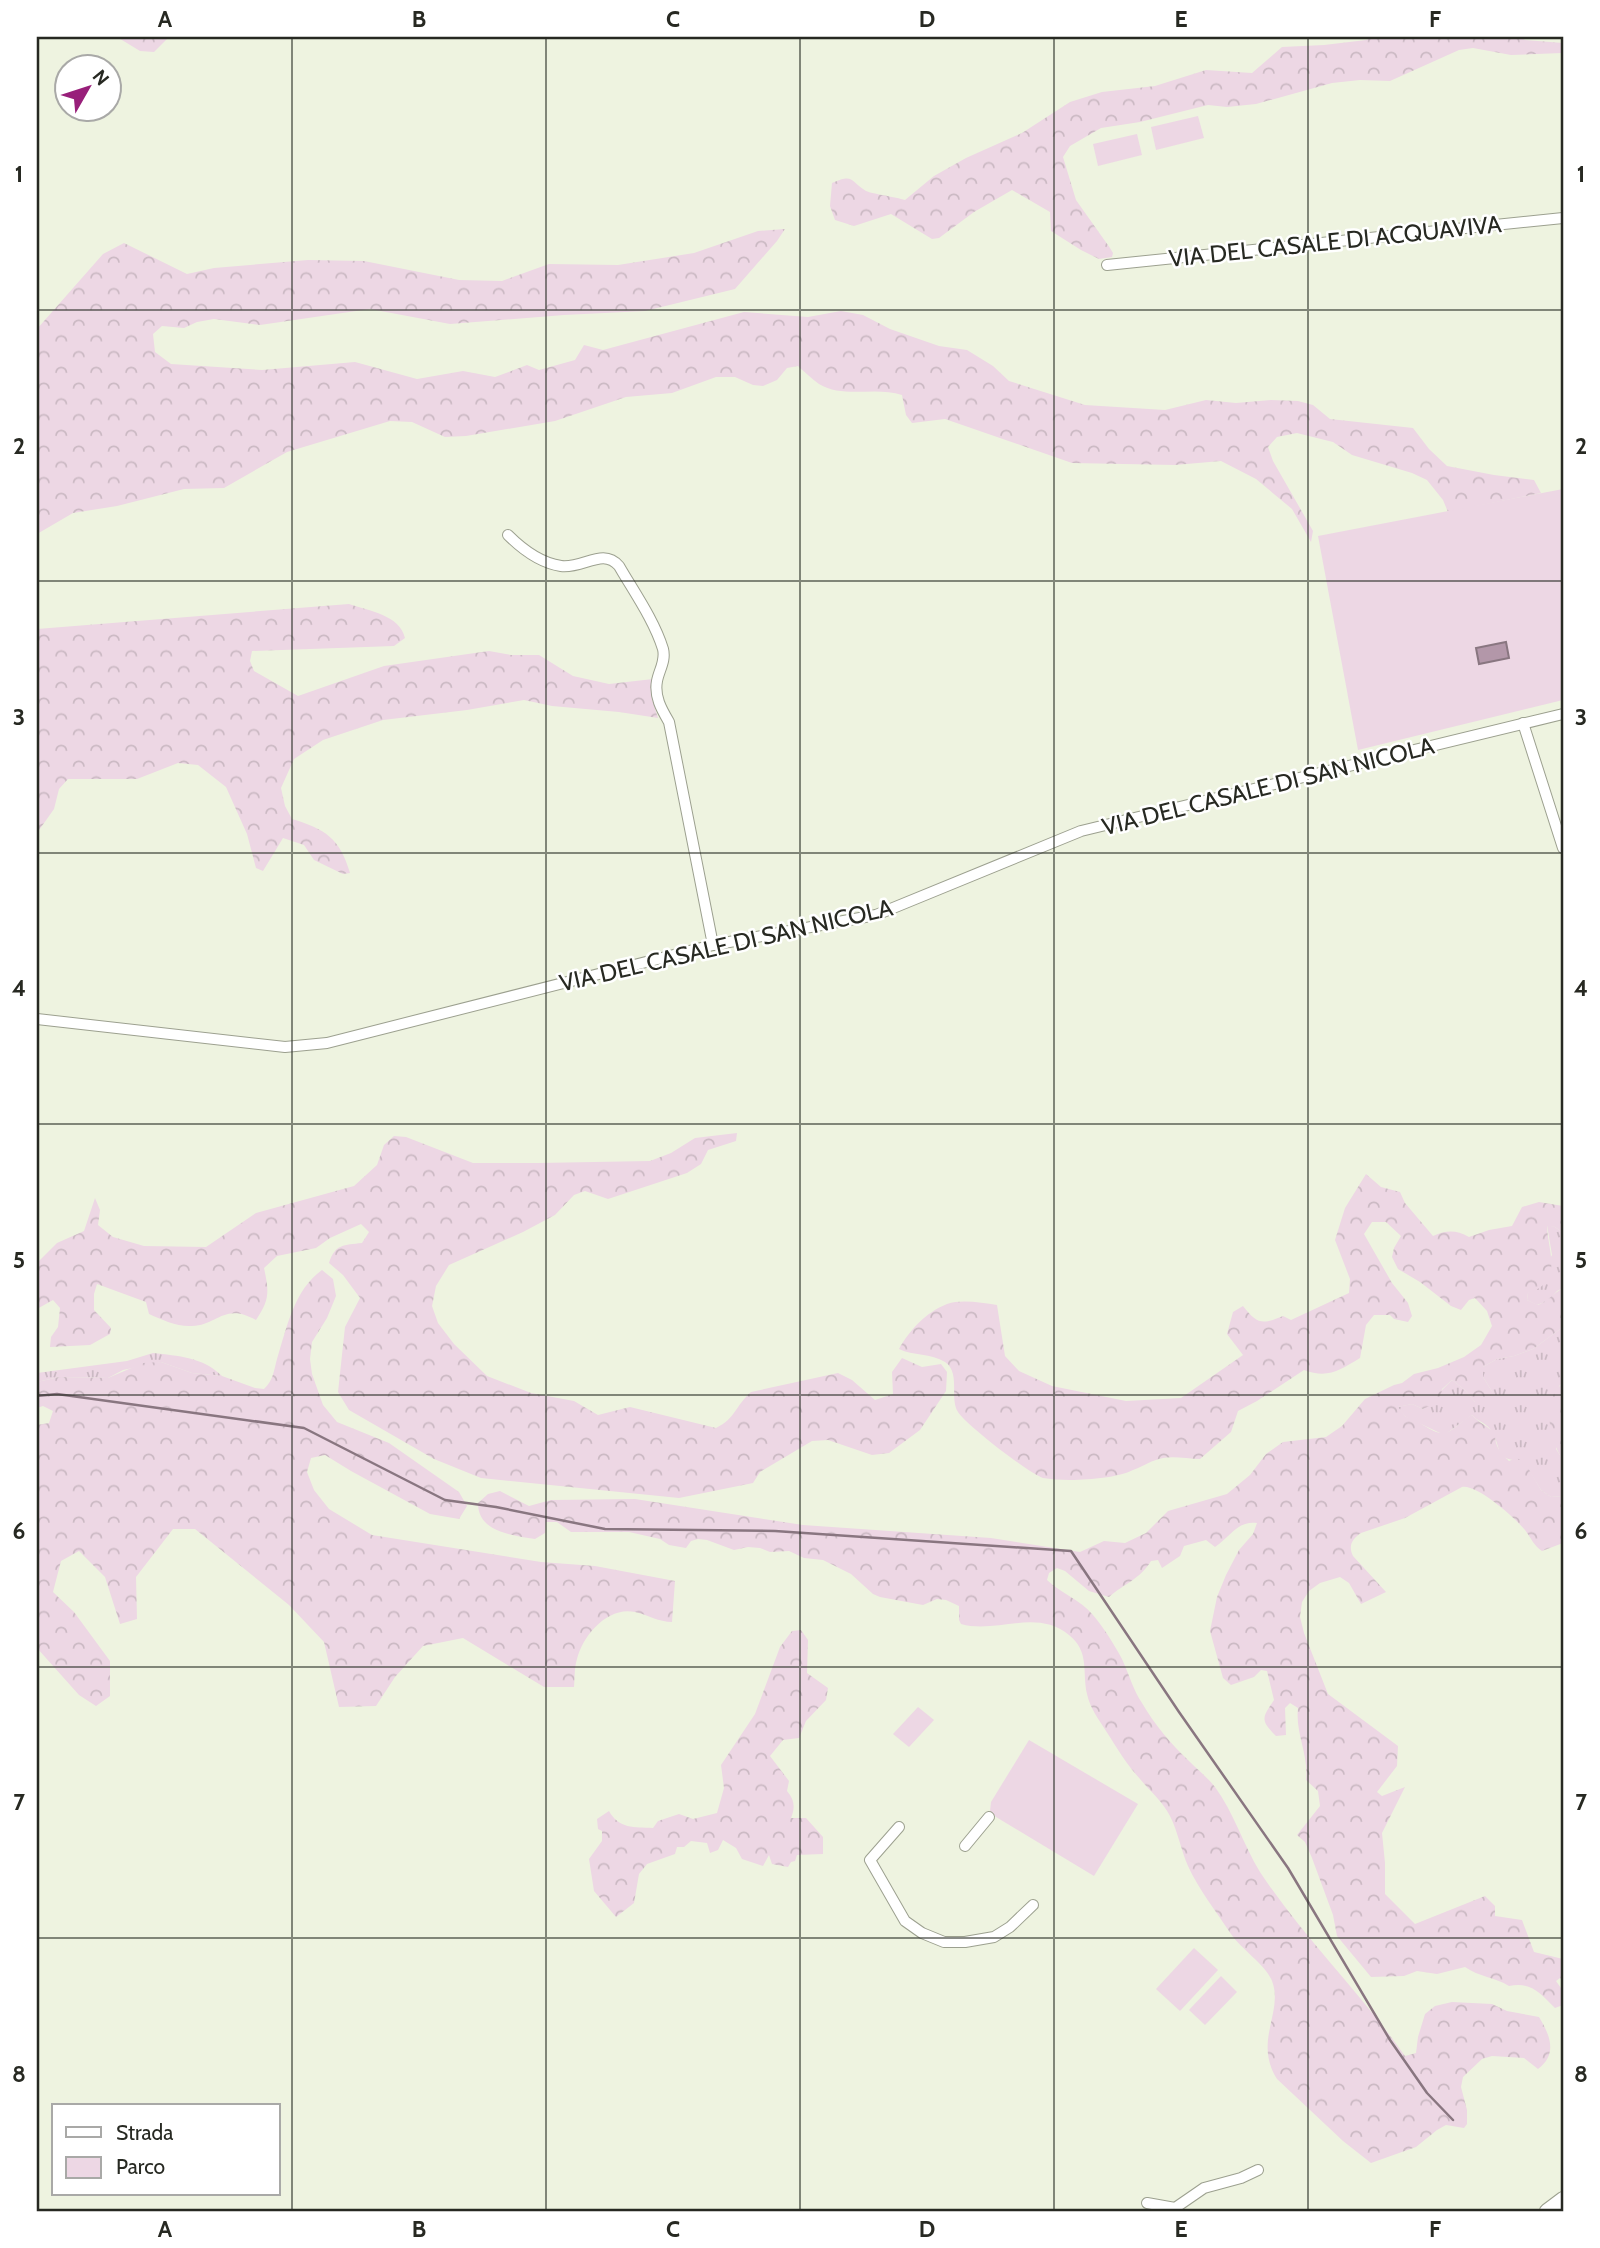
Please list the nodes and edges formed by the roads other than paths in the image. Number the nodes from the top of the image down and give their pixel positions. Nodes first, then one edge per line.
1 (1563, 218) edge
2 (1107, 265) dead end
3 (508, 535) dead end
4 (1563, 713) edge
5 (1523, 723) junction
6 (1563, 848) edge
7 (713, 945) junction
8 (37, 1019) edge
9 (989, 1817) dead end
10 (899, 1827) dead end
11 (965, 1846) dead end
12 (1033, 1905) dead end
13 (1258, 2170) dead end
14 (1563, 2199) edge
15 (1147, 2203) dead end
16 (1547, 2211) edge

1 - 2 street, VIA DEL CASALE DI ACQUAVIVA
3 - 7 street
4 - 5 street, VIA DEL CASALE DI SAN NICOLA
5 - 6 street
5 - 7 street, VIA DEL CASALE DI SAN NICOLA
7 - 8 street, VIA DEL CASALE DI SAN NICOLA
9 - 11 street
10 - 12 street
13 - 15 street
14 - 16 main road

